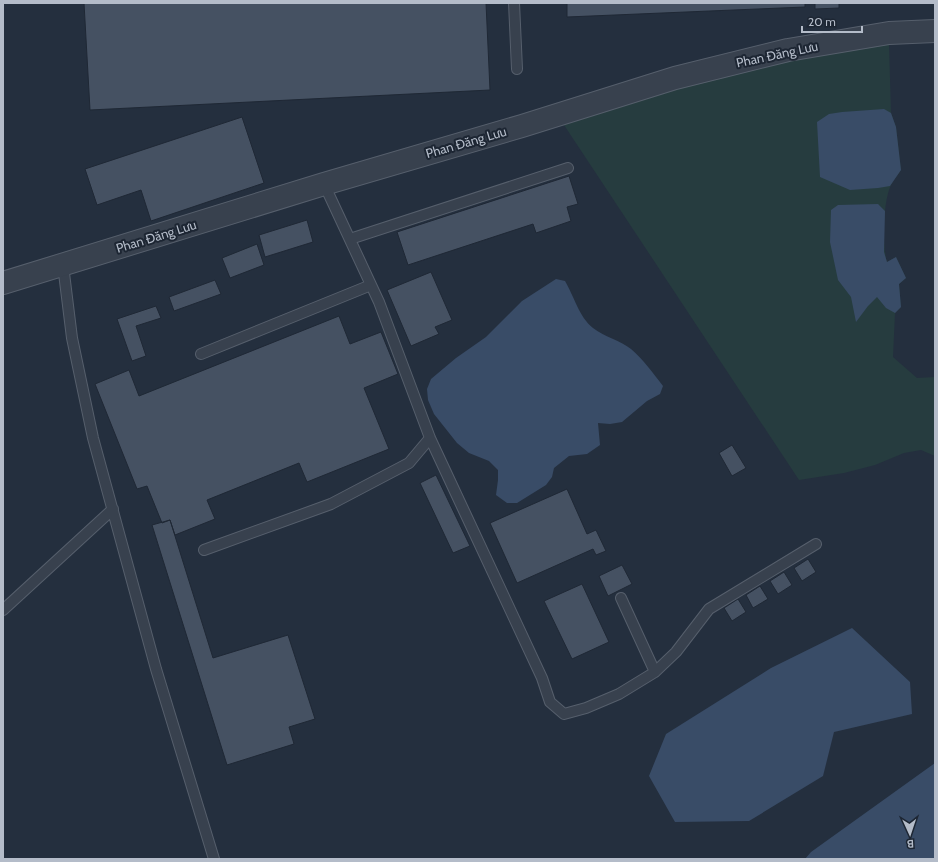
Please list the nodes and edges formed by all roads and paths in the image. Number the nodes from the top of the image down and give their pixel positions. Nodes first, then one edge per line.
1 (514, 3) edge
2 (935, 31) edge
3 (517, 68) dead end
4 (568, 168) dead end
5 (324, 184) junction
6 (350, 239) junction
7 (63, 265) junction
8 (3, 283) edge
9 (371, 285) junction
10 (201, 354) dead end
11 (430, 438) junction
12 (113, 509) junction
13 (816, 544) dead end
14 (204, 550) dead end
15 (621, 598) dead end
16 (3, 610) edge
17 (655, 672) junction
18 (214, 859) edge

1 - 3 lane
2 - 5 street, Phan Đăng Lưu
4 - 6 lane
5 - 6 lane
5 - 7 street, Phan Đăng Lưu
6 - 9 lane
7 - 8 street, Phan Đăng Lưu
7 - 12 lane
9 - 10 lane
9 - 11 lane
11 - 14 lane
11 - 17 lane
12 - 16 lane
12 - 18 lane
13 - 17 lane
15 - 17 lane

